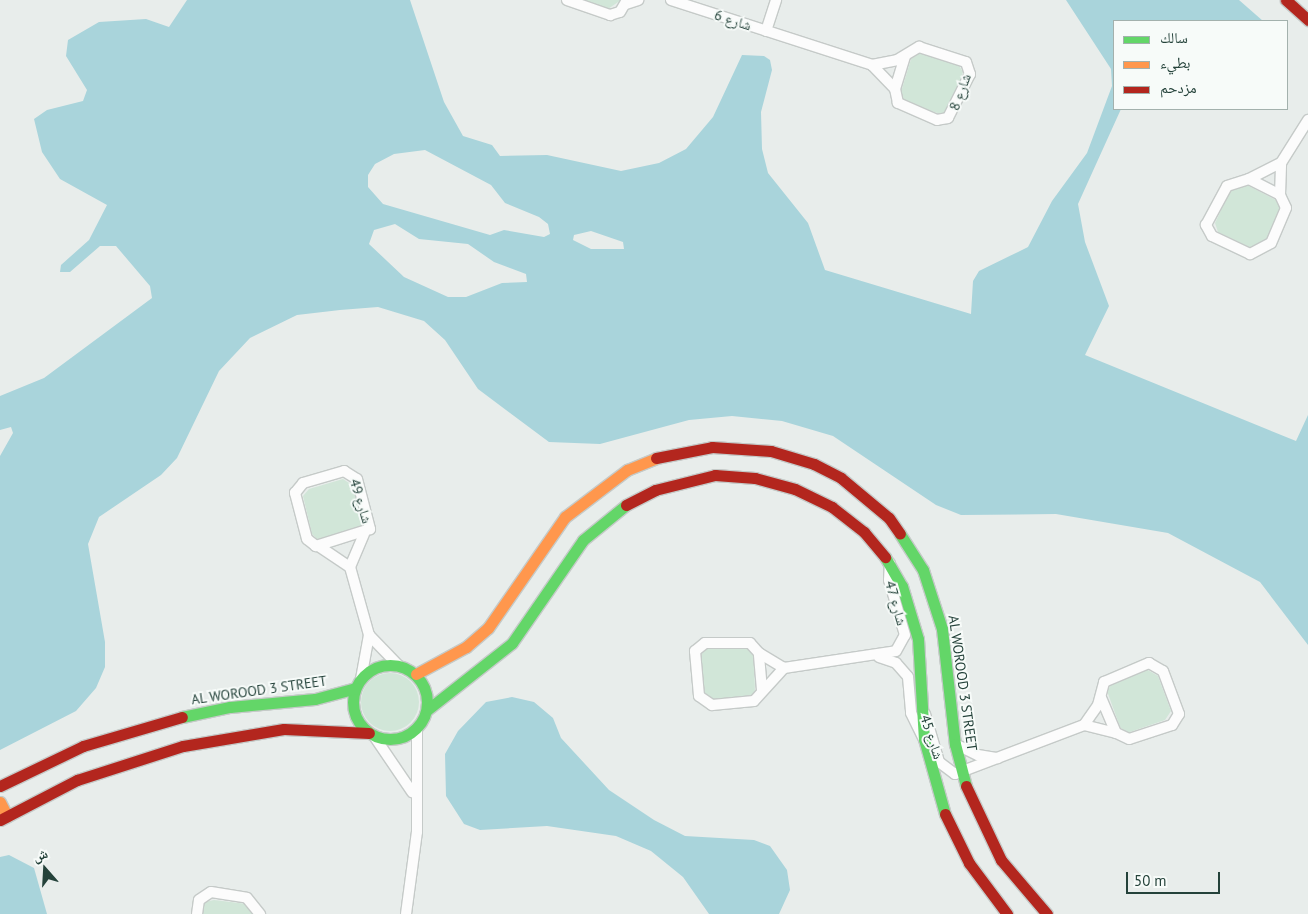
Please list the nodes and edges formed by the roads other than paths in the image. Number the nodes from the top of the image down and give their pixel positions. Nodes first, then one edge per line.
1 (567, 0) edge
2 (638, 0) edge
3 (671, 0) edge
4 (776, 0) edge
5 (1286, 0) edge
6 (626, 2) edge
7 (1308, 20) edge
8 (766, 31) junction
9 (905, 56) junction
10 (872, 65) junction
11 (895, 89) junction
12 (1308, 120) edge
13 (1281, 163) junction
14 (1248, 179) junction
15 (1280, 195) junction
16 (364, 534) junction
17 (320, 547) junction
18 (890, 563) junction
19 (350, 567) junction
20 (369, 635) junction
21 (759, 653) junction
22 (878, 657) junction
23 (399, 666) junction
24 (784, 668) junction
25 (416, 674) junction
26 (359, 683) junction
27 (762, 690) junction
28 (1101, 698) junction
29 (921, 706) junction
30 (427, 710) junction
31 (1084, 725) junction
32 (417, 729) junction
33 (1116, 732) junction
34 (371, 735) junction
35 (924, 740) junction
36 (956, 744) junction
37 (998, 758) junction
38 (962, 774) junction
39 (0, 786) edge
40 (414, 795) junction
41 (0, 802) edge
42 (4, 818) edge
43 (197, 914) edge
44 (260, 914) edge
45 (406, 914) edge
46 (1007, 914) edge
47 (1047, 914) edge

1 - 6 street
2 - 6 street
3 - 8 street, شارع 6
4 - 8 street
5 - 7 street
8 - 10 street, شارع 8
9 - 10 street, شارع 8
9 - 11 street
9 - 11 street, شارع 8
10 - 11 street, شارع 8
12 - 13 street
13 - 14 street
13 - 15 street
14 - 15 street
14 - 15 street
16 - 17 street, شارع 49
16 - 17 street, شارع 49
16 - 19 street, شارع 49
17 - 19 street, شارع 49
18 - 22 street, شارع 47
18 - 29 street
18 - 30 street
19 - 20 street
20 - 23 street
20 - 26 street
21 - 24 street
21 - 27 street
21 - 27 street
22 - 24 street, شارع 47
22 - 35 street
23 - 25 street
23 - 26 street
24 - 27 street
25 - 30 street
25 - 36 street, AL WOROOD 3 STREET
26 - 34 street
26 - 39 street, AL WOROOD 3 STREET
28 - 31 street
28 - 33 street
28 - 33 street
29 - 35 street
29 - 38 street, شارع 45
30 - 32 street
31 - 33 street
31 - 37 street
32 - 34 street
32 - 40 street
34 - 40 street
34 - 42 street
35 - 46 street
36 - 37 street, شارع 45
36 - 38 street, AL WOROOD 3 STREET
37 - 38 street
38 - 47 street, AL WOROOD 3 STREET
40 - 45 street
41 - 42 street
43 - 44 street

